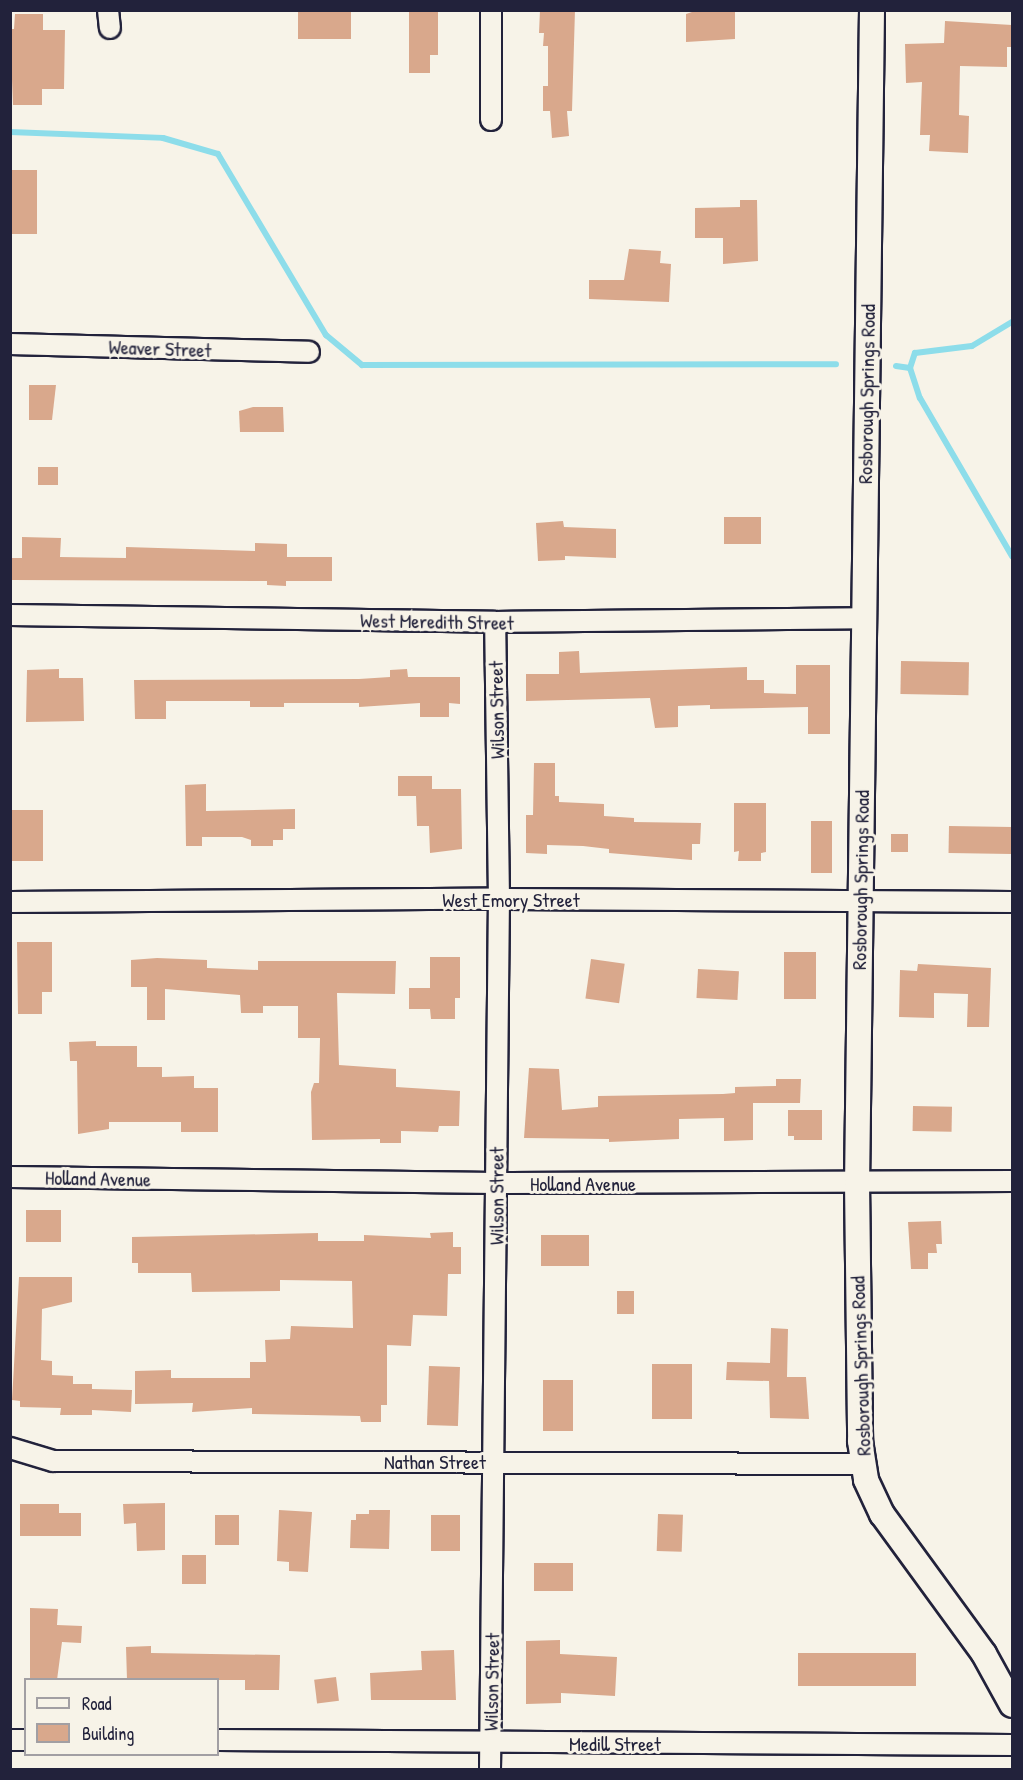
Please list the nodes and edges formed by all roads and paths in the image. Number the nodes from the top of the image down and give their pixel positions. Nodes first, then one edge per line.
1 (491, 10) edge
2 (872, 10) edge
3 (491, 120) dead end
4 (10, 344) edge
5 (309, 352) dead end
6 (10, 615) edge
7 (863, 618) junction
8 (495, 622) junction
9 (499, 899) junction
10 (860, 901) junction
11 (10, 902) edge
12 (1012, 902) edge
13 (10, 1177) edge
14 (1012, 1181) edge
15 (857, 1182) junction
16 (496, 1183) junction
17 (10, 1448) edge
18 (495, 1461) junction
19 (862, 1464) junction
20 (1012, 1705) edge
21 (219, 1740) edge
22 (490, 1742) junction
23 (1012, 1745) edge
24 (490, 1770) edge

1 - 3 street
2 - 7 street, Rosborough Springs Road
4 - 5 street, Weaver Street
6 - 8 street, West Meredith Street
7 - 8 street, West Meredith Street
7 - 10 street, Rosborough Springs Road
8 - 9 street, Wilson Street
9 - 10 street, West Emory Street
9 - 11 street, West Emory Street
9 - 16 street, Wilson Street
10 - 12 street, West Emory Street
10 - 15 street, Rosborough Springs Road
13 - 16 street, Holland Avenue
14 - 15 street, Holland Avenue
15 - 16 street, Holland Avenue
15 - 19 street, Rosborough Springs Road
16 - 18 street, Wilson Street
17 - 18 street, Nathan Street
18 - 19 street, Nathan Street
18 - 22 street, Wilson Street
19 - 20 street, Rosborough Springs Road
21 - 22 street, Medill Street
22 - 23 street, Medill Street
22 - 24 street, Wilson Street

